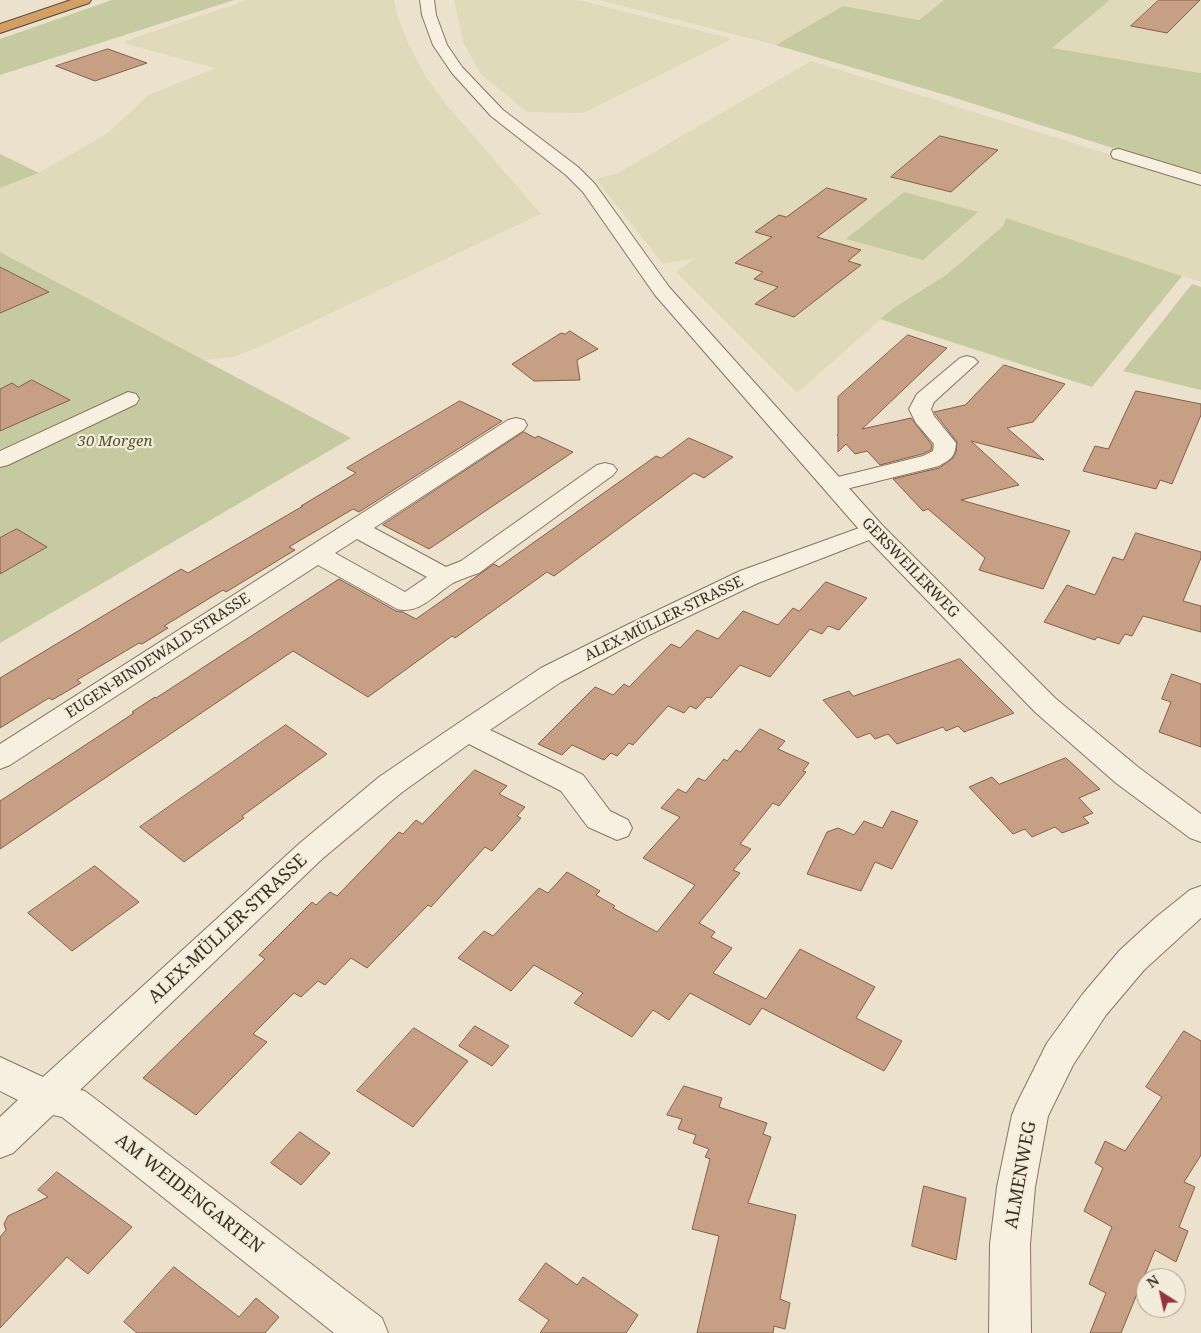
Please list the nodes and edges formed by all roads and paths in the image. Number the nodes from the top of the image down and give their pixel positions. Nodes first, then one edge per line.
1 (84, 0) edge
2 (427, 0) edge
3 (0, 29) edge
4 (1120, 154) dead end
5 (1201, 180) edge
6 (967, 362) dead end
7 (128, 399) dead end
8 (516, 425) dead end
9 (0, 460) edge
10 (604, 470) dead end
11 (834, 485) junction
12 (356, 528) junction
13 (873, 530) junction
14 (317, 554) junction
15 (445, 576) junction
16 (466, 730) junction
17 (0, 758) edge
18 (617, 828) dead end
19 (1201, 830) edge
20 (1201, 898) edge
21 (0, 1073) edge
22 (47, 1097) junction
23 (0, 1141) edge
24 (367, 1333) edge
25 (1010, 1333) edge

1 - 3 highway
2 - 11 street, GERSWEILERWEG
4 - 5 street
6 - 11 street
7 - 9 street
8 - 12 street, EUGEN-BINDEWALD-STRASSE
10 - 15 street
11 - 13 street, GERSWEILERWEG
12 - 14 street, EUGEN-BINDEWALD-STRASSE
12 - 15 street
13 - 16 street, ALEX-MÜLLER-STRASSE
13 - 19 street, GERSWEILERWEG
14 - 15 street
14 - 17 street, EUGEN-BINDEWALD-STRASSE
16 - 18 street
16 - 22 street, ALEX-MÜLLER-STRASSE
20 - 25 street, ALMENWEG
21 - 22 street, AM WEIDENGARTEN
22 - 23 street, ALEX-MÜLLER-STRASSE
22 - 24 street, AM WEIDENGARTEN

